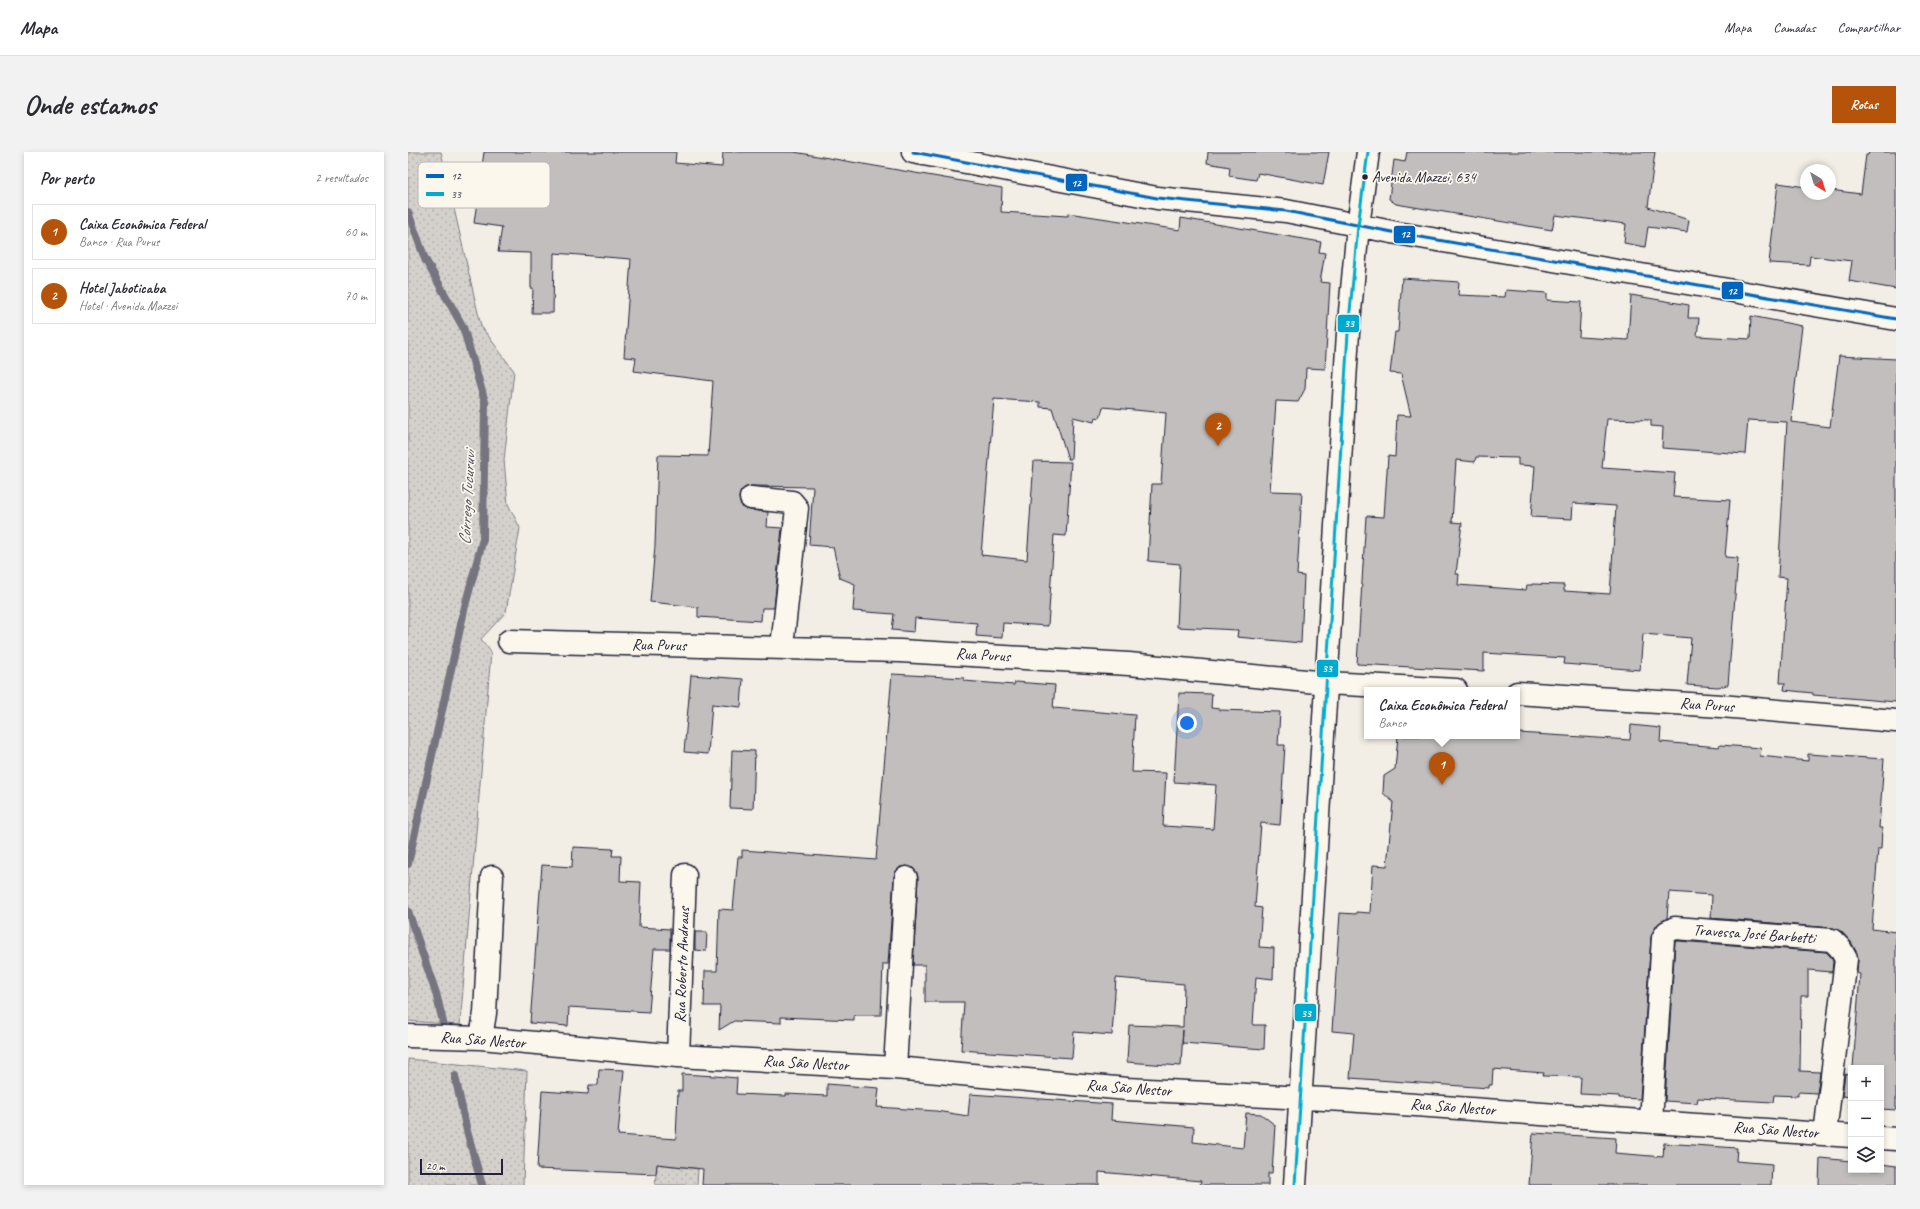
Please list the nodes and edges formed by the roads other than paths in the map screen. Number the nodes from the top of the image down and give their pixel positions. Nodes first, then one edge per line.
1 (913, 152) edge
2 (1368, 152) edge
3 (1358, 226) junction
4 (1896, 319) edge
5 (751, 498) dead end
6 (509, 641) dead end
7 (782, 647) junction
8 (1327, 683) junction
9 (1401, 687) edge
10 (1520, 694) edge
11 (1896, 721) edge
12 (685, 875) dead end
13 (492, 877) dead end
14 (906, 878) dead end
15 (408, 1036) edge
16 (481, 1038) junction
17 (678, 1056) junction
18 (895, 1068) junction
19 (1301, 1097) junction
20 (1651, 1121) junction
21 (1825, 1134) junction
22 (1848, 1136) edge
23 (1884, 1138) edge
24 (1896, 1139) edge
25 (1295, 1185) edge

1 - 3 street
2 - 3 street
3 - 4 street
3 - 8 street
5 - 7 street
6 - 7 street, Rua Purus
7 - 8 street, Rua Purus
8 - 9 street, Rua Purus
8 - 19 street
10 - 11 street, Rua Purus
12 - 17 street, Rua Roberto Andraus
13 - 16 street
14 - 18 street
15 - 16 street, Rua São Nestor
16 - 17 street, Rua São Nestor
17 - 18 street, Rua São Nestor
18 - 19 street, Rua São Nestor
19 - 20 street, Rua São Nestor
19 - 25 street
20 - 21 street, Rua São Nestor
20 - 21 street, Travessa José Barbetti
21 - 22 street, Rua São Nestor
23 - 24 street

